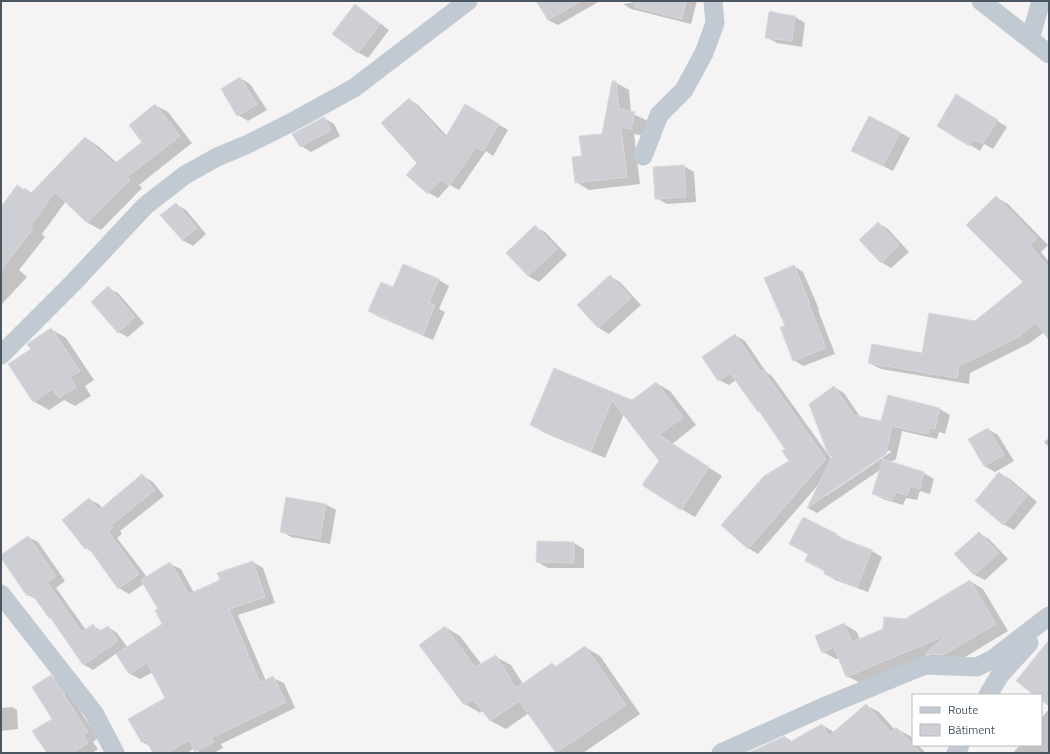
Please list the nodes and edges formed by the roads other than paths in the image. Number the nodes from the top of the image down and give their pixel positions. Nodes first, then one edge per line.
1 (468, 1) edge
2 (713, 1) edge
3 (981, 1) edge
4 (1042, 1) edge
5 (1030, 39) junction
6 (1049, 54) edge
7 (643, 156) dead end
8 (1, 355) edge
9 (1, 594) edge
10 (1049, 616) edge
11 (1049, 621) edge
12 (989, 694) edge
13 (115, 753) edge
14 (721, 753) edge

1 - 8 street
2 - 7 street
3 - 5 street
4 - 5 street
5 - 6 street
9 - 13 street
10 - 14 street
11 - 12 street

